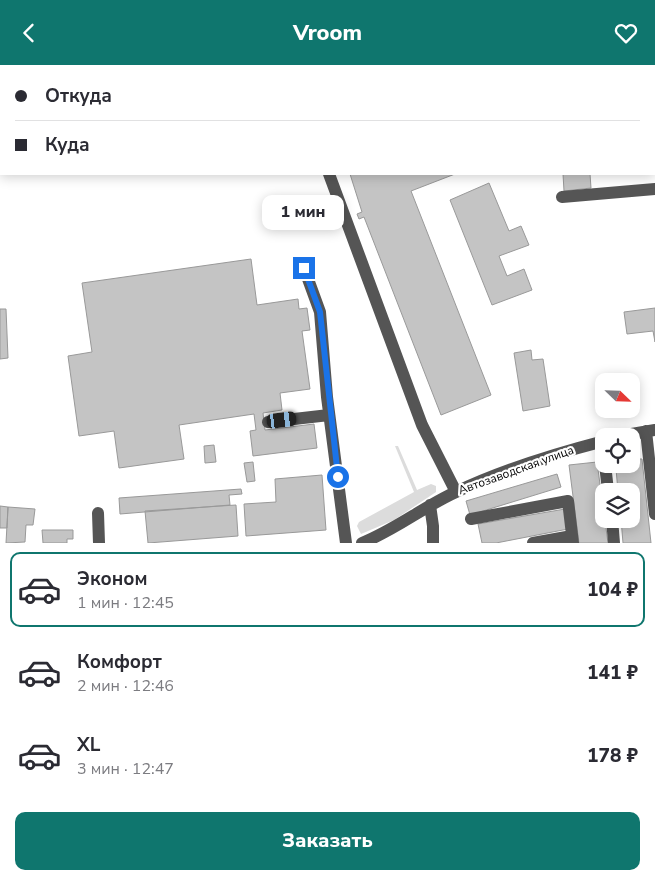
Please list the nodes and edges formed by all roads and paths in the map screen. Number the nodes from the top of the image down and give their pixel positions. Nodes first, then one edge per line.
1 (329, 175) edge
2 (655, 189) edge
3 (562, 197) dead end
4 (304, 268) dead end
5 (330, 415) junction
6 (268, 422) dead end
7 (651, 431) edge
8 (595, 444) edge
9 (652, 461) edge
10 (456, 492) junction
11 (430, 505) junction
12 (655, 509) edge
13 (98, 513) dead end
14 (471, 519) dead end
15 (613, 528) edge
16 (573, 539) edge
17 (99, 543) edge
18 (346, 543) edge
19 (362, 543) edge
20 (433, 543) edge
21 (533, 543) edge
22 (614, 543) edge

1 - 10 street
2 - 3 street
4 - 5 street
5 - 6 street
5 - 18 street
7 - 9 street
8 - 10 street, Автозаводская улица
9 - 12 street
10 - 11 street, Автозаводская улица
11 - 19 street, Автозаводская улица
11 - 20 street
13 - 17 street
14 - 16 street
15 - 22 street
16 - 21 street

